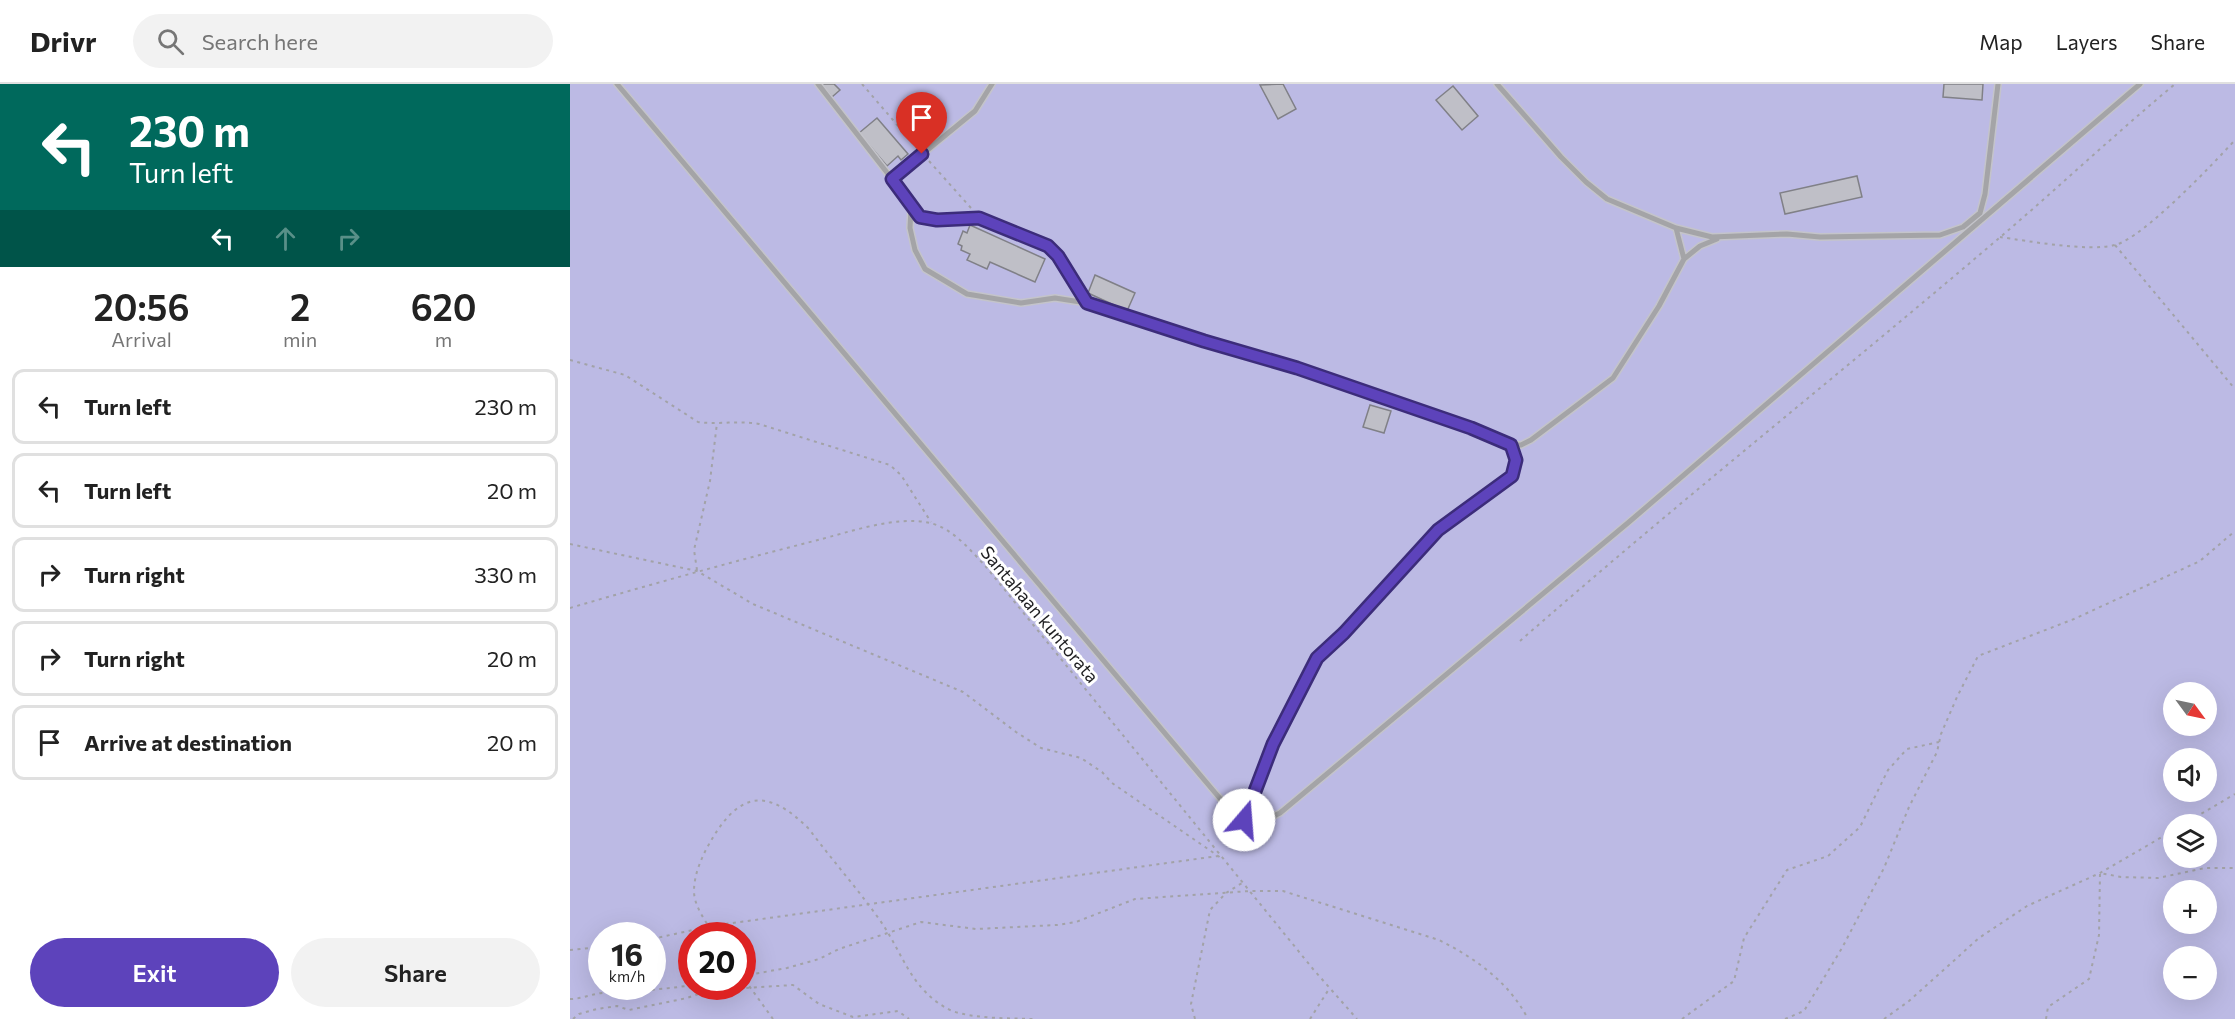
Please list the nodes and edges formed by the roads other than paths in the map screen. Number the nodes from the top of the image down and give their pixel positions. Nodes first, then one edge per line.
1 (617, 84) edge
2 (818, 84) edge
3 (992, 84) edge
4 (1497, 84) edge
5 (1998, 84) edge
6 (2140, 84) edge
7 (892, 179) junction
8 (911, 208) junction
9 (1676, 228) junction
10 (1721, 237) junction
11 (1684, 259) junction
12 (1087, 303) junction
13 (1511, 445) junction
14 (1244, 820) junction

1 - 14 lane
2 - 7 lane
3 - 7 lane
4 - 9 lane
5 - 10 lane
6 - 14 lane
7 - 8 lane
8 - 12 lane
8 - 12 lane
9 - 10 lane
9 - 11 lane
10 - 11 lane
11 - 13 lane
12 - 13 lane
13 - 14 lane

